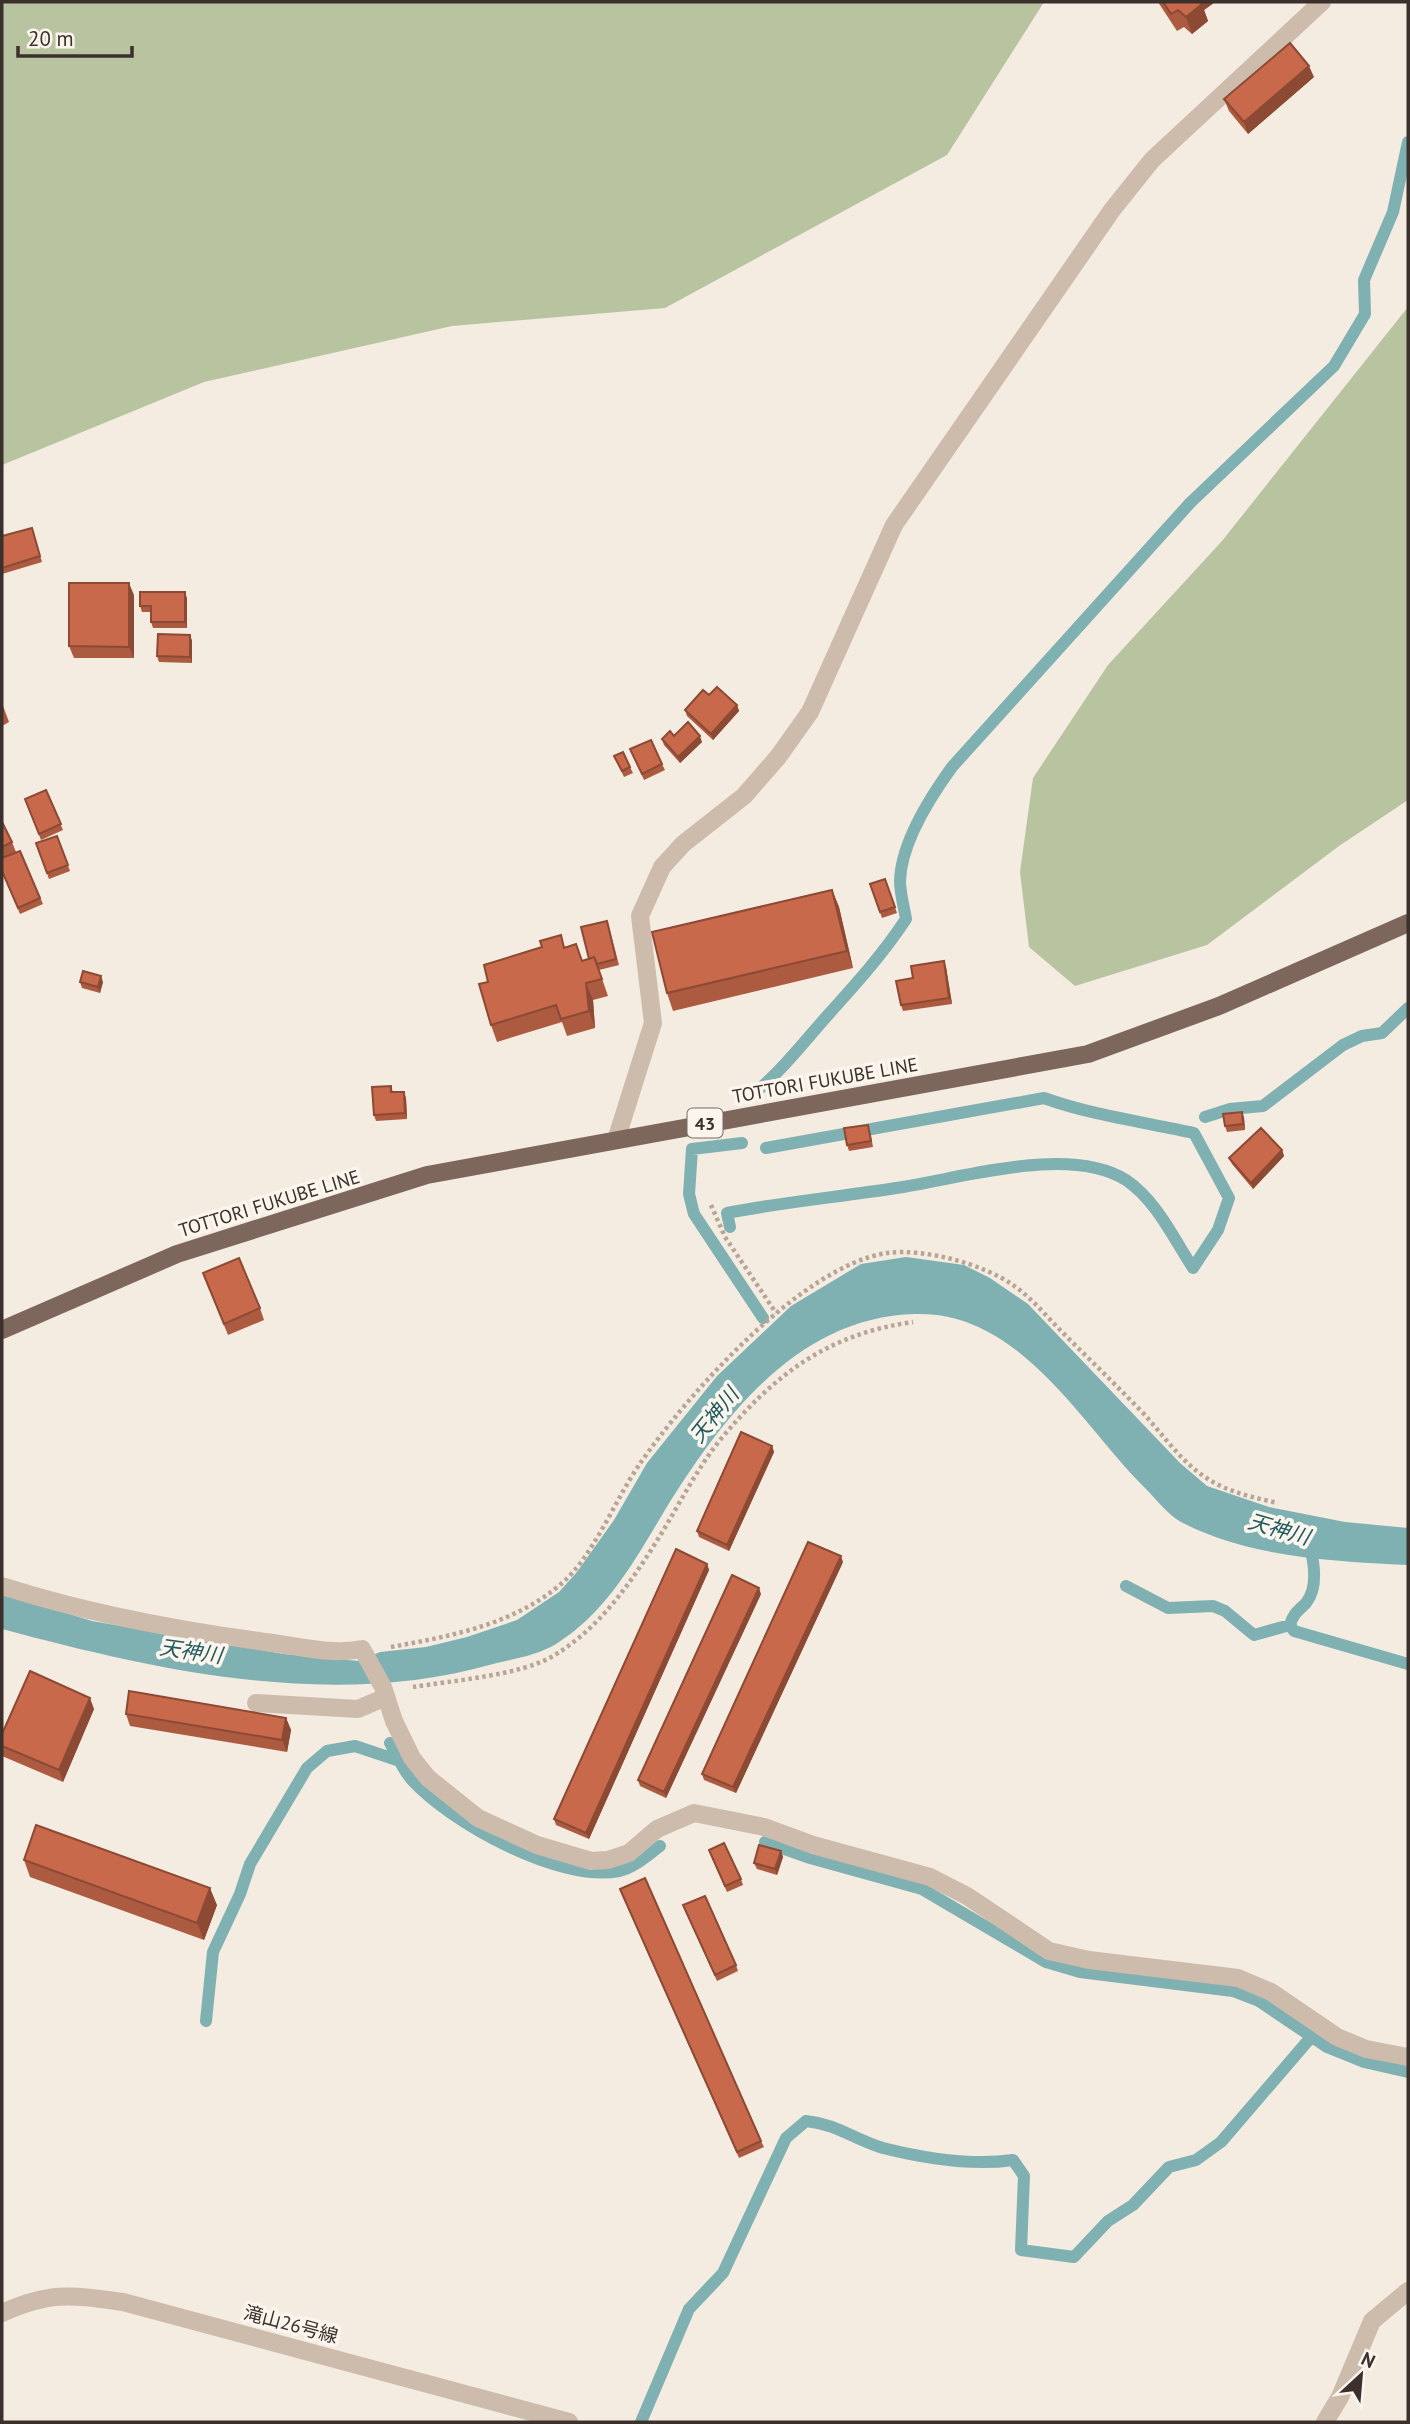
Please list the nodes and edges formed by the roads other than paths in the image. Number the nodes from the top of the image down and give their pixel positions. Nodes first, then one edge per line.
1 (1322, 2) edge
2 (1408, 923) edge
3 (617, 1140) junction
4 (2, 1331) edge
5 (2, 1586) edge
6 (385, 1692) junction
7 (256, 1703) dead end
8 (1408, 2057) edge
9 (1408, 2291) edge
10 (2, 2313) edge
11 (569, 2422) edge
12 (1325, 2422) edge

1 - 3 street
2 - 3 main road, TOTTORI FUKUBE LINE / 43
3 - 4 main road, TOTTORI FUKUBE LINE / 43
5 - 6 street
6 - 7 street
6 - 8 street
9 - 12 street
10 - 11 street, 滝山26号線

